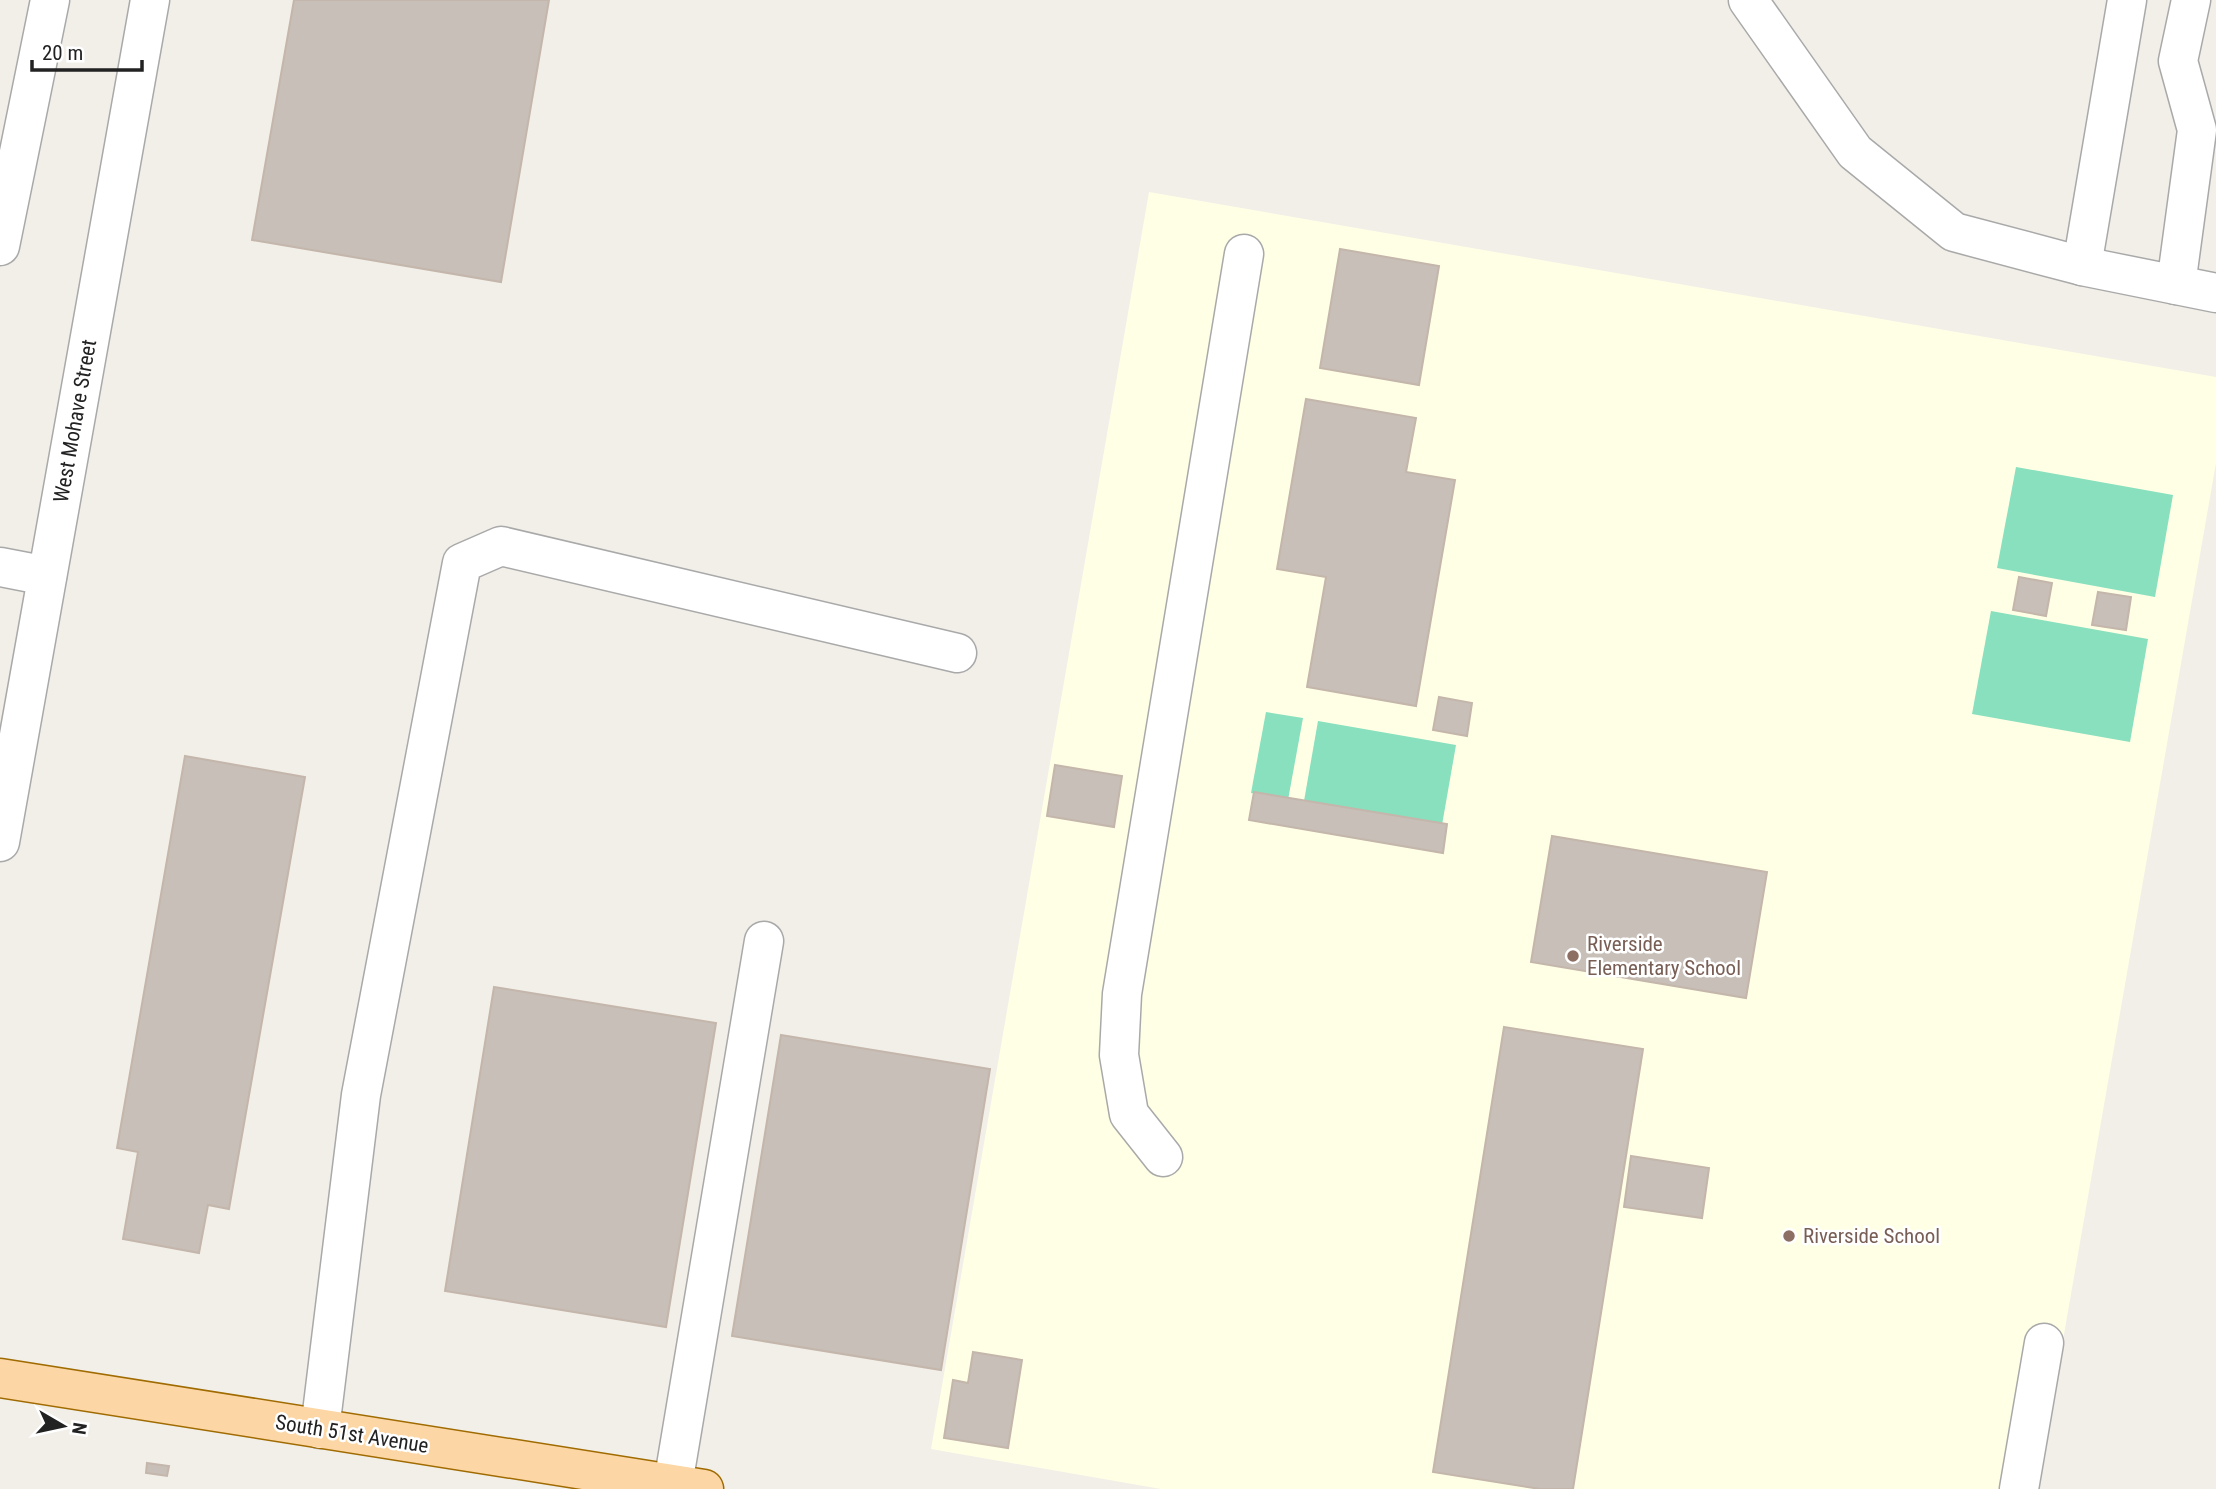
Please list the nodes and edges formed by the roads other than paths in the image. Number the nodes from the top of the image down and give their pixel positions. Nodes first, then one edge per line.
1 (50, 0) edge
2 (150, 0) edge
3 (1748, 0) edge
4 (2127, 0) edge
5 (2190, 0) edge
6 (2207, 115) edge
7 (0, 246) edge
8 (1244, 254) dead end
9 (2082, 266) junction
10 (2176, 285) junction
11 (2216, 293) edge
12 (0, 567) edge
13 (47, 576) junction
14 (957, 653) dead end
15 (0, 842) edge
16 (764, 941) dead end
17 (1163, 1157) dead end
18 (2044, 1343) dead end
19 (0, 1378) edge
20 (320, 1429) junction
21 (689, 1486) edge
22 (2019, 1489) edge

1 - 7 street
2 - 13 street, West Mohave Street
3 - 9 street
4 - 9 street
5 - 6 street
6 - 10 street
8 - 17 street
9 - 10 street
10 - 11 street
12 - 13 street
13 - 15 street, West Mohave Street
14 - 20 street
16 - 21 street
18 - 22 street
19 - 20 main road, South 51st Avenue
20 - 21 main road, South 51st Avenue

